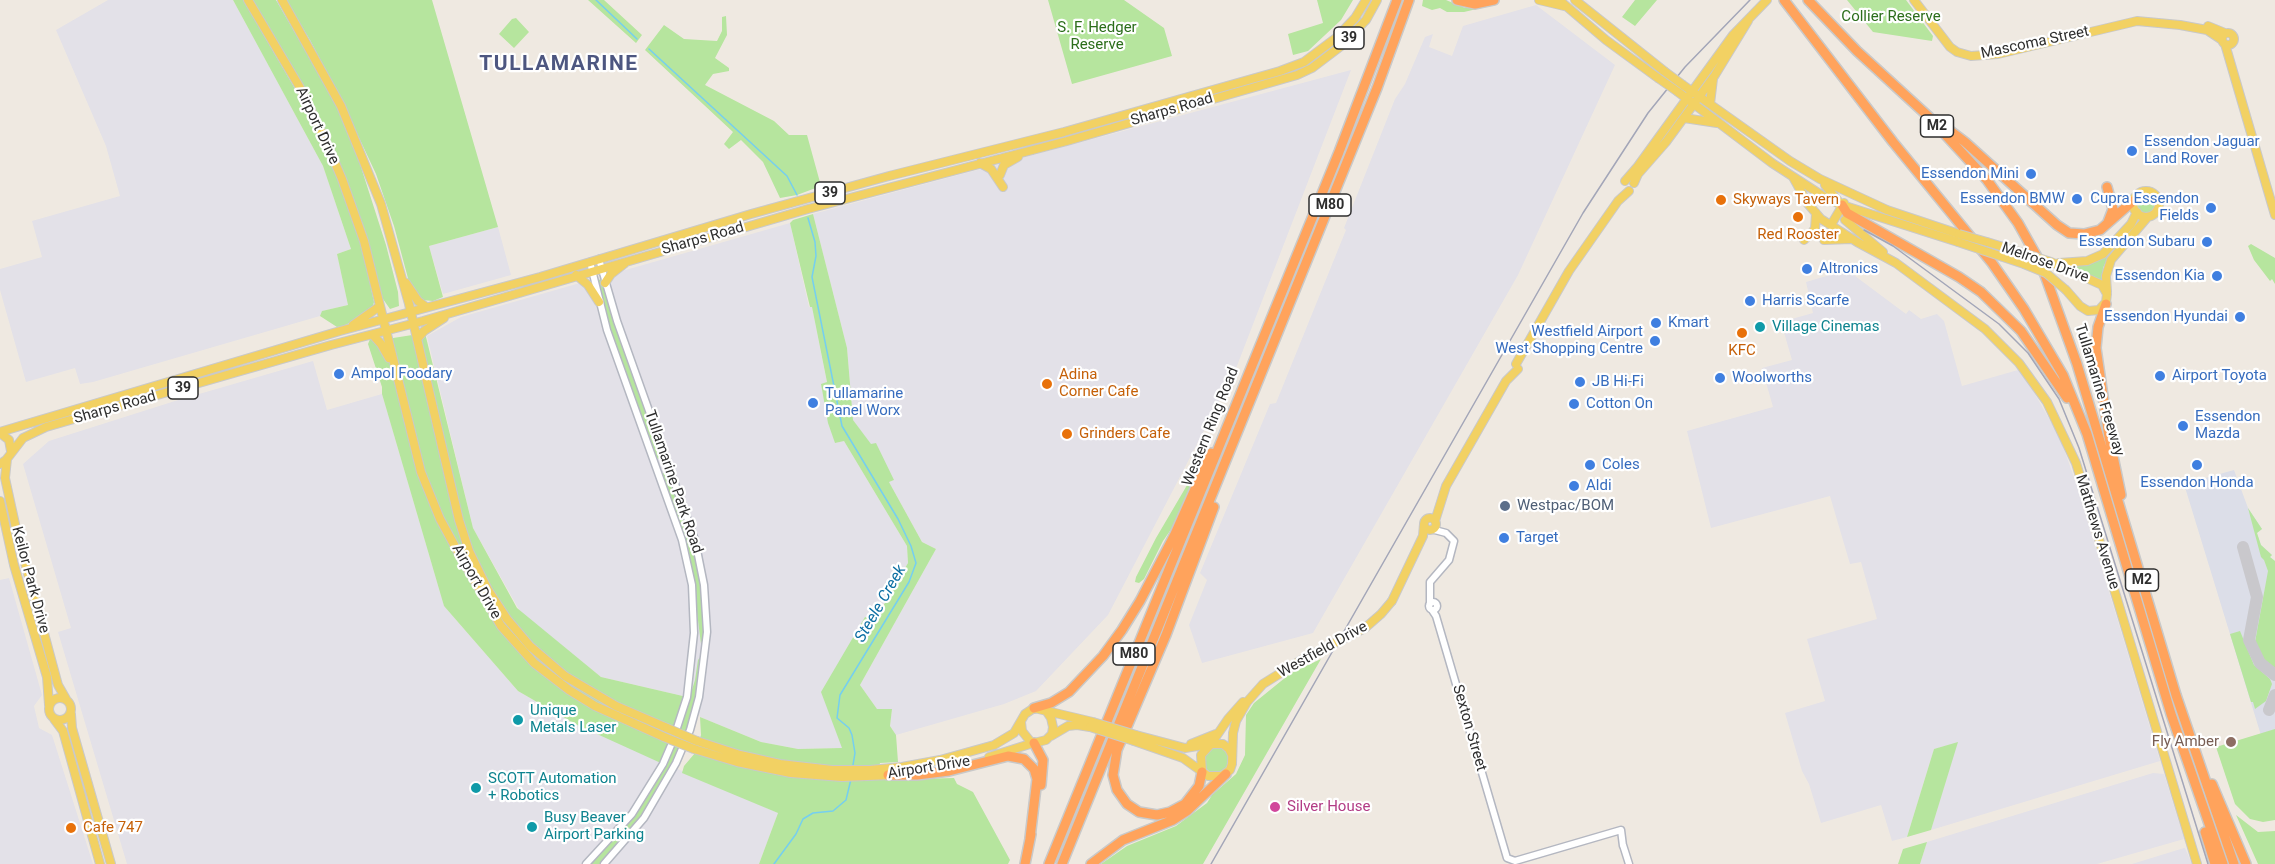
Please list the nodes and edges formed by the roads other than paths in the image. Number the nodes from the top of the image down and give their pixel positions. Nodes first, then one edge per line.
1 (248, 0) edge
2 (282, 0) edge
3 (1366, 0) edge
4 (1377, 0) edge
5 (1397, 0) edge
6 (1411, 0) edge
7 (1456, 0) edge
8 (1494, 0) edge
9 (1539, 0) edge
10 (1559, 0) edge
11 (1575, 0) edge
12 (1767, 0) edge
13 (1808, 0) edge
14 (1914, 0) edge
15 (1785, 2) edge
16 (1568, 7) junction
17 (1750, 16) junction
18 (1355, 18) junction
19 (1362, 25) junction
20 (1713, 77) junction
21 (1696, 94) junction
22 (1690, 102) junction
23 (1710, 104) junction
24 (1929, 117) junction
25 (1684, 118) junction
26 (1719, 123) junction
27 (1042, 137) junction
28 (1067, 141) junction
29 (1039, 148) junction
30 (978, 163) junction
31 (1000, 175) dead end
32 (1793, 177) junction
33 (1820, 180) junction
34 (1624, 182) junction
35 (862, 183) junction
36 (1634, 183) junction
37 (1003, 187) dead end
38 (2108, 187) dead end
39 (1629, 191) junction
40 (865, 193) junction
41 (1861, 199) junction
42 (1618, 201) junction
43 (2133, 201) junction
44 (1842, 206) junction
45 (2137, 212) junction
46 (1816, 213) junction
47 (751, 214) junction
48 (2275, 215) edge
49 (1852, 216) junction
50 (772, 219) junction
51 (2146, 219) junction
52 (1834, 227) junction
53 (2106, 227) junction
54 (1959, 238) junction
55 (1853, 239) junction
56 (1803, 240) dead end
57 (1824, 240) dead end
58 (599, 259) junction
59 (629, 260) junction
60 (590, 262) junction
61 (2051, 262) junction
62 (1896, 263) junction
63 (601, 268) junction
64 (591, 271) junction
65 (576, 275) junction
66 (402, 276) junction
67 (605, 283) junction
68 (2107, 300) junction
69 (598, 302) junction
70 (380, 306) junction
71 (426, 307) junction
72 (411, 312) junction
73 (454, 312) junction
74 (383, 319) junction
75 (414, 324) junction
76 (347, 329) junction
77 (386, 331) junction
78 (373, 335) junction
79 (417, 339) junction
80 (395, 370) junction
81 (1248, 378) junction
82 (1248, 408) junction
83 (0, 433) edge
84 (9, 455) junction
85 (0, 464) edge
86 (2102, 480) junction
87 (0, 501) edge
88 (1430, 524) junction
89 (2142, 580) junction
90 (1251, 696) junction
91 (66, 699) junction
92 (49, 705) junction
93 (1039, 708) junction
94 (2181, 710) junction
95 (71, 714) junction
96 (2170, 714) junction
97 (54, 719) junction
98 (1021, 722) junction
99 (1091, 725) junction
100 (1218, 733) junction
101 (1051, 736) junction
102 (1135, 738) junction
103 (1034, 743) junction
104 (1211, 744) junction
105 (1172, 746) junction
106 (1233, 757) junction
107 (1202, 772) junction
108 (831, 773) junction
109 (882, 774) junction
110 (1226, 774) junction
111 (1030, 838) junction
112 (100, 864) edge
113 (111, 864) edge
114 (586, 864) edge
115 (604, 864) edge
116 (1025, 864) edge
117 (1049, 864) edge
118 (1062, 864) edge
119 (1091, 864) edge
120 (1629, 864) edge
121 (2197, 864) edge
122 (2215, 864) edge
123 (2223, 864) edge
124 (2234, 864) edge
125 (2246, 864) edge

1 - 70 main road, Airport Drive
2 - 66 main road, Airport Drive
3 - 18 main road, Sharps Road / 39
4 - 19 main road, Sharps Road / 39
5 - 81 highway, Western Ring Road / M80
6 - 82 highway, Western Ring Road / M80
7 - 8 highway
9 - 16 main road
10 - 16 main road
11 - 21 main road, Melrose Drive, bridge
12 - 17 main road
13 - 24 highway, Tullamarine Freeway / M2
14 - 48 main road, Mascoma Street
15 - 86 highway, Tullamarine Freeway / M2
16 - 22 main road, bridge
17 - 20 main road
17 - 21 main road
18 - 19 main road
18 - 27 main road, Sharps Road / 39
19 - 28 main road, Sharps Road / 39
20 - 21 main road
20 - 23 main road
21 - 22 main road
21 - 23 main road, Melrose Drive
22 - 25 main road
22 - 26 main road
22 - 34 main road
23 - 33 main road, Melrose Drive
24 - 53 highway
24 - 89 highway, Tullamarine Freeway / M2
25 - 26 main road
25 - 36 main road
26 - 32 main road
27 - 28 main road
27 - 35 main road, Sharps Road / 39
28 - 29 main road, Sharps Road / 39
29 - 30 main road, Sharps Road / 39
29 - 31 main road
30 - 37 main road
30 - 40 main road, Sharps Road / 39
32 - 44 main road
32 - 46 main road, Matthews Avenue
33 - 41 main road, Melrose Drive
33 - 44 main road
34 - 36 main road
34 - 39 main road
34 - 42 main road
35 - 40 main road
35 - 47 main road, Sharps Road / 39
36 - 39 main road
38 - 53 highway
39 - 42 main road
40 - 50 main road, Sharps Road / 39
41 - 44 main road
41 - 49 main road
41 - 54 main road, Melrose Drive
42 - 88 main road
43 - 45 main road
43 - 51 main road
43 - 53 highway
44 - 49 highway
44 - 52 main road
45 - 51 main road
45 - 61 main road
46 - 52 main road, Matthews Avenue
46 - 56 main road
47 - 50 main road
47 - 58 main road, Sharps Road / 39
49 - 52 main road
49 - 54 main road, Melrose Drive
49 - 62 main road, Matthews Avenue
49 - 86 highway
50 - 59 main road, Sharps Road / 39
51 - 68 main road
52 - 55 main road, Matthews Avenue
54 - 61 main road, Melrose Drive, bridge
54 - 68 main road, Melrose Drive, bridge
55 - 57 main road
55 - 62 main road, Matthews Avenue
58 - 60 main road, Sharps Road / 39
58 - 63 street, Tullamarine Park Road
59 - 63 main road, Sharps Road / 39
59 - 67 main road
60 - 64 street, Tullamarine Park Road
60 - 71 main road, Sharps Road / 39
61 - 68 main road, Melrose Drive
62 - 121 main road, Matthews Avenue
63 - 64 main road, Sharps Road / 39
63 - 67 street, Tullamarine Park Road
64 - 65 main road, Sharps Road / 39
64 - 69 street, Tullamarine Park Road
65 - 69 main road
65 - 73 main road, Sharps Road / 39
66 - 71 main road
66 - 72 main road, Airport Drive
67 - 115 street, Tullamarine Park Road
68 - 89 highway
69 - 114 street, Tullamarine Park Road
70 - 74 main road, Airport Drive
70 - 76 main road
71 - 72 main road, Sharps Road / 39
72 - 74 main road, Sharps Road / 39
72 - 75 main road, Airport Drive
73 - 75 main road, Sharps Road / 39
73 - 79 main road
74 - 76 main road, Sharps Road / 39
74 - 77 main road, Airport Drive
75 - 77 main road, Sharps Road / 39
75 - 79 main road, Airport Drive
76 - 83 main road, Sharps Road / 39
77 - 78 main road, Sharps Road / 39
77 - 80 main road, Airport Drive
78 - 80 main road
78 - 84 main road, Sharps Road / 39
79 - 108 main road, Airport Drive, bridge
80 - 108 main road, Airport Drive, bridge
81 - 93 highway
81 - 117 highway, Western Ring Road / M80
82 - 107 highway
82 - 118 highway, Western Ring Road / M80
83 - 84 main road, 39
84 - 85 main road, 39
84 - 91 main road, Keilor Park Drive
86 - 96 highway, Tullamarine Freeway / M2
87 - 92 main road, Keilor Park Drive
88 - 90 main road, Westfield Drive, bridge
88 - 120 street, Sexton Street
89 - 94 highway, Tullamarine Freeway / M2
90 - 100 main road, Westfield Drive
90 - 106 main road, Westfield Drive
91 - 92 main road
91 - 95 main road
92 - 97 main road
93 - 98 main road
93 - 99 main road
93 - 101 main road
94 - 124 highway, Tullamarine Freeway / M2
94 - 125 highway
95 - 97 main road
95 - 113 main road
96 - 122 highway
96 - 123 highway, Tullamarine Freeway / M2
97 - 112 main road
98 - 103 main road
98 - 109 main road, Airport Drive
99 - 101 main road
99 - 102 main road, bridge
100 - 104 main road, Westfield Drive
100 - 105 main road
101 - 103 main road
102 - 105 main road
102 - 107 main road
103 - 109 main road, Airport Drive
103 - 111 highway
104 - 105 main road
104 - 106 main road
104 - 107 main road
106 - 110 main road
107 - 110 main road
108 - 109 main road, Airport Drive
109 - 111 highway
110 - 119 highway
111 - 116 highway

